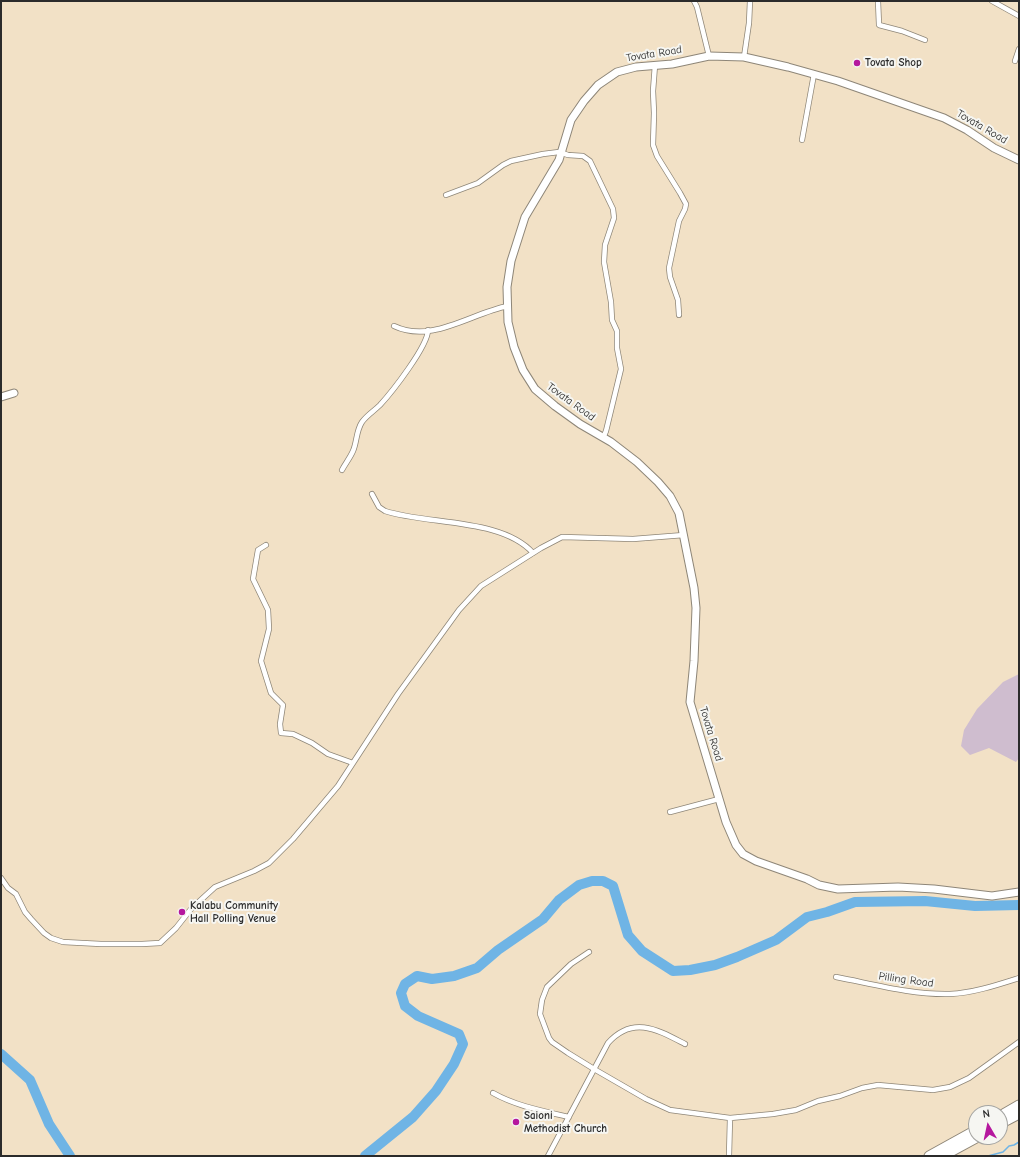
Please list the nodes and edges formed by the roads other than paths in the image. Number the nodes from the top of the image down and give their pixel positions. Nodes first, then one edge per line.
1 (694, 1) edge
2 (750, 1) edge
3 (878, 1) edge
4 (992, 1) edge
5 (1019, 16) edge
6 (925, 40) dead end
7 (1019, 49) edge
8 (709, 56) junction
9 (744, 57) junction
10 (1015, 61) dead end
11 (655, 65) junction
12 (814, 74) junction
13 (802, 140) dead end
14 (561, 152) junction
15 (1019, 160) edge
16 (446, 195) dead end
17 (508, 306) junction
18 (679, 315) dead end
19 (394, 326) dead end
20 (428, 330) junction
21 (14, 393) dead end
22 (1, 397) edge
23 (603, 438) junction
24 (342, 470) dead end
25 (372, 494) dead end
26 (684, 535) junction
27 (266, 545) dead end
28 (533, 553) junction
29 (353, 763) junction
30 (720, 799) junction
31 (670, 812) dead end
32 (1, 878) edge
33 (1019, 892) edge
34 (589, 952) dead end
35 (836, 977) dead end
36 (1019, 978) edge
37 (1019, 1042) edge
38 (685, 1044) dead end
39 (594, 1069) junction
40 (493, 1093) dead end
41 (1019, 1105) edge
42 (1008, 1111) edge
43 (1019, 1114) edge
44 (569, 1117) junction
45 (730, 1118) junction
46 (1008, 1120) edge
47 (968, 1134) edge
48 (968, 1142) edge
49 (548, 1156) edge
50 (729, 1156) edge
51 (929, 1156) edge
52 (943, 1156) edge

1 - 8 street
2 - 9 street
3 - 6 street
4 - 5 street
7 - 10 street
8 - 9 street, Tovata Road
8 - 11 street, Tovata Road
9 - 12 street, Tovata Road
11 - 14 street, Tovata Road
11 - 18 street
12 - 13 street
12 - 15 street, Tovata Road
14 - 16 street
14 - 17 street, Tovata Road
14 - 23 street
17 - 20 street
17 - 23 street, Tovata Road
19 - 20 street
20 - 24 street
21 - 22 street
23 - 26 street, Tovata Road
25 - 28 street
26 - 28 street
26 - 30 street, Tovata Road
27 - 29 street
28 - 29 street
29 - 32 street
30 - 31 street
30 - 33 street, Tovata Road
34 - 39 street
35 - 36 street, Pilling Road
37 - 45 street
38 - 39 street
39 - 44 street
39 - 45 street
40 - 44 street
41 - 42 highway
43 - 46 highway
44 - 49 street
45 - 50 street
47 - 51 highway
48 - 52 highway

